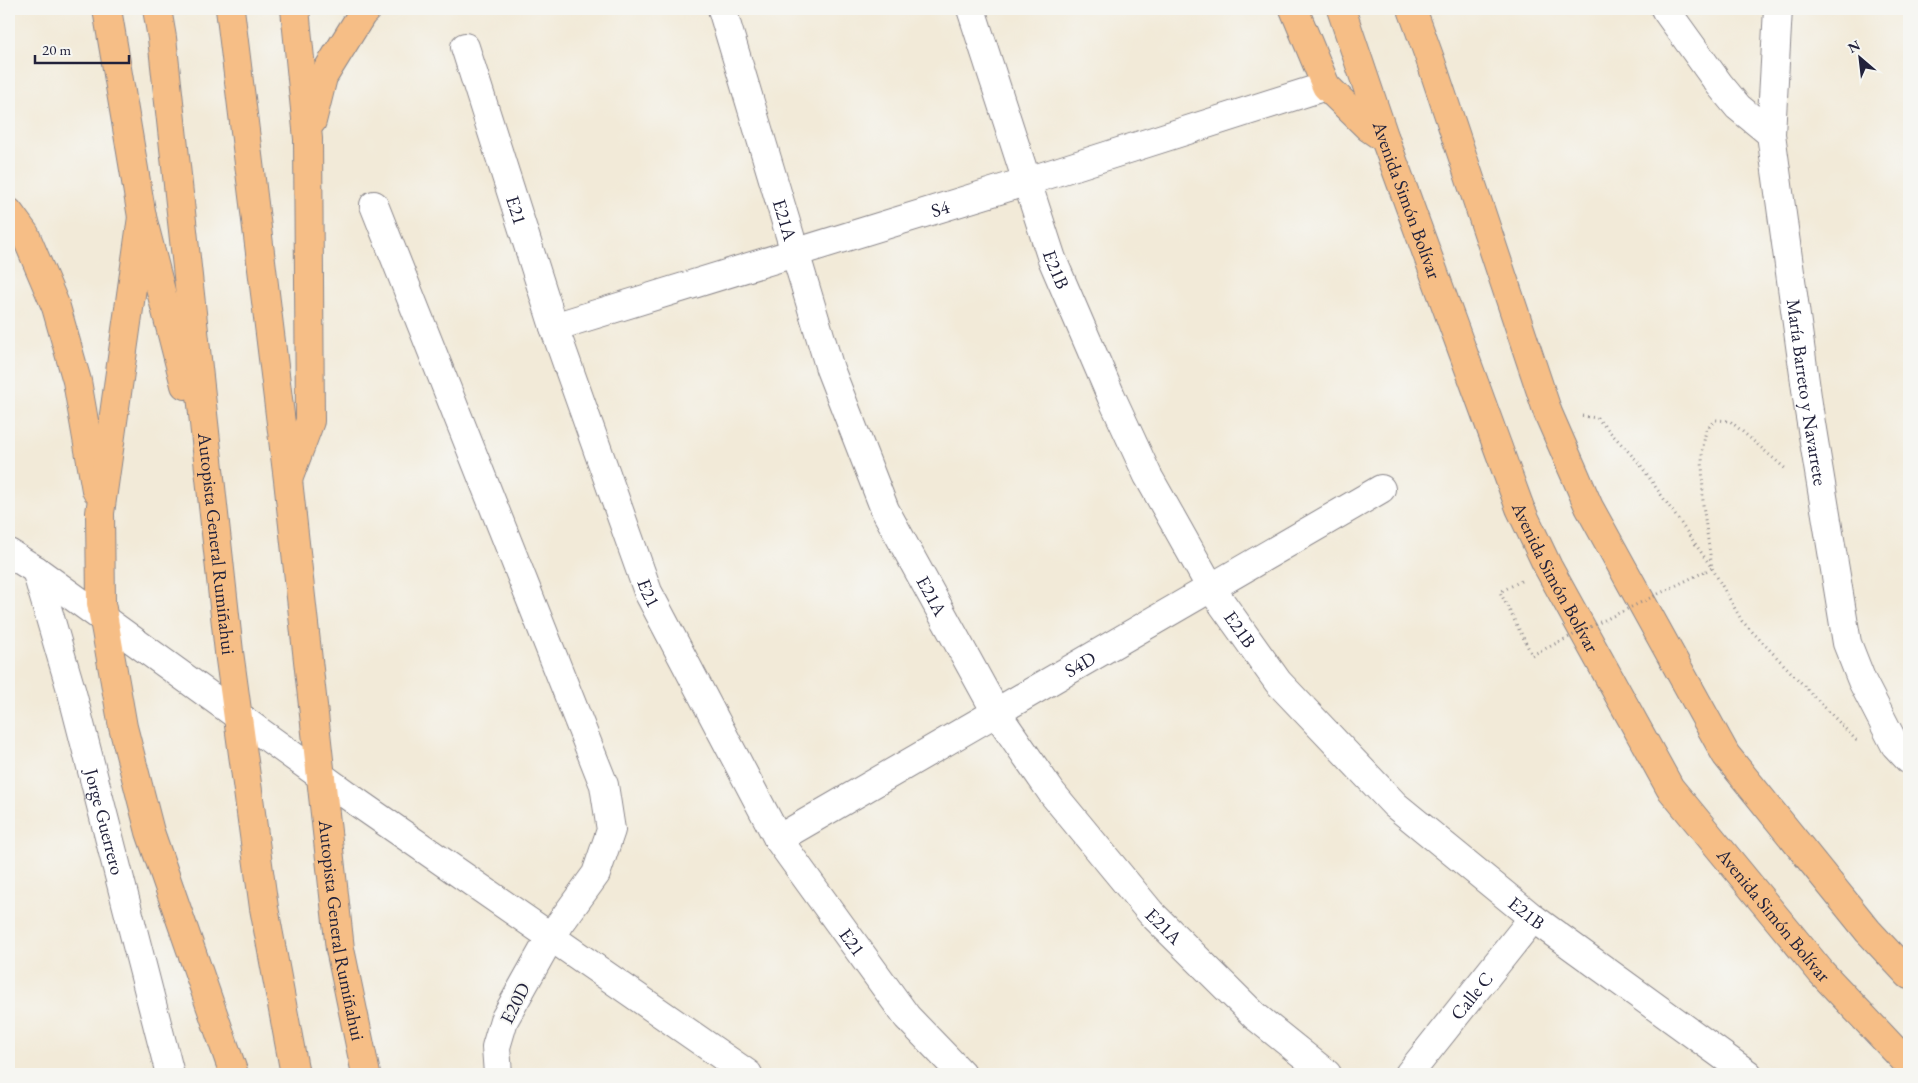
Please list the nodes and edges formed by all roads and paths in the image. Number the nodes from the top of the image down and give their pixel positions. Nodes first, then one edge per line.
1 (106, 9) edge
2 (157, 9) edge
3 (230, 9) edge
4 (295, 9) edge
5 (367, 9) edge
6 (722, 9) edge
7 (972, 9) edge
8 (1294, 9) edge
9 (1341, 9) edge
10 (1412, 9) edge
11 (1418, 9) edge
12 (1665, 9) edge
13 (1778, 9) edge
14 (465, 47) dead end
15 (1430, 59) junction
16 (1326, 86) junction
17 (1771, 134) junction
18 (308, 139) junction
19 (1385, 139) junction
20 (1028, 181) junction
21 (374, 205) dead end
22 (9, 212) edge
23 (142, 217) junction
24 (796, 252) junction
25 (554, 327) junction
26 (1548, 413) junction
27 (1788, 471) dead end
28 (210, 479) junction
29 (288, 480) junction
30 (1381, 489) dead end
31 (100, 513) junction
32 (9, 553) edge
33 (1712, 568) junction
34 (37, 571) junction
35 (1211, 588) junction
36 (1500, 592) dead end
37 (996, 712) junction
38 (1902, 752) edge
39 (778, 839) junction
40 (1533, 918) junction
41 (551, 936) junction
42 (1909, 975) edge
43 (1909, 1065) edge
44 (170, 1074) edge
45 (234, 1074) edge
46 (295, 1074) edge
47 (366, 1074) edge
48 (498, 1074) edge
49 (748, 1074) edge
50 (962, 1074) edge
51 (1328, 1074) edge
52 (1410, 1074) edge
53 (1748, 1074) edge

1 - 23 highway
2 - 28 highway, Autopista General Rumiñahui
3 - 29 highway, Autopista General Rumiñahui
4 - 18 highway
5 - 18 highway
6 - 24 street, E21A
7 - 20 street, E21B
8 - 16 highway
9 - 19 highway, Avenida Simón Bolívar
10 - 15 highway
11 - 15 highway
12 - 17 street
13 - 17 street, María Barreto y Navarrete
14 - 25 street, E21
15 - 26 highway
16 - 19 highway
16 - 20 street, S4
17 - 38 street, María Barreto y Navarrete
18 - 29 highway
19 - 43 highway, Avenida Simón Bolívar
20 - 24 street, S4
20 - 35 street, E21B
21 - 41 street, E20D
22 - 31 highway
23 - 28 highway
23 - 31 highway
24 - 25 street, S4
24 - 37 street, E21A
25 - 39 street, E21
26 - 33 path
26 - 42 highway
27 - 33 path
28 - 46 highway, Autopista General Rumiñahui
29 - 47 highway, Autopista General Rumiñahui
30 - 35 street, S4D
31 - 45 highway
32 - 34 street
33 - 36 path, bridge
33 - 38 path
34 - 41 street
34 - 44 street, Jorge Guerrero
35 - 37 street, S4D
35 - 40 street, E21B
37 - 39 street, S4D
37 - 51 street, E21A
39 - 50 street, E21
40 - 52 street, Calle C
40 - 53 street, E21B
41 - 48 street, E20D
41 - 49 street

